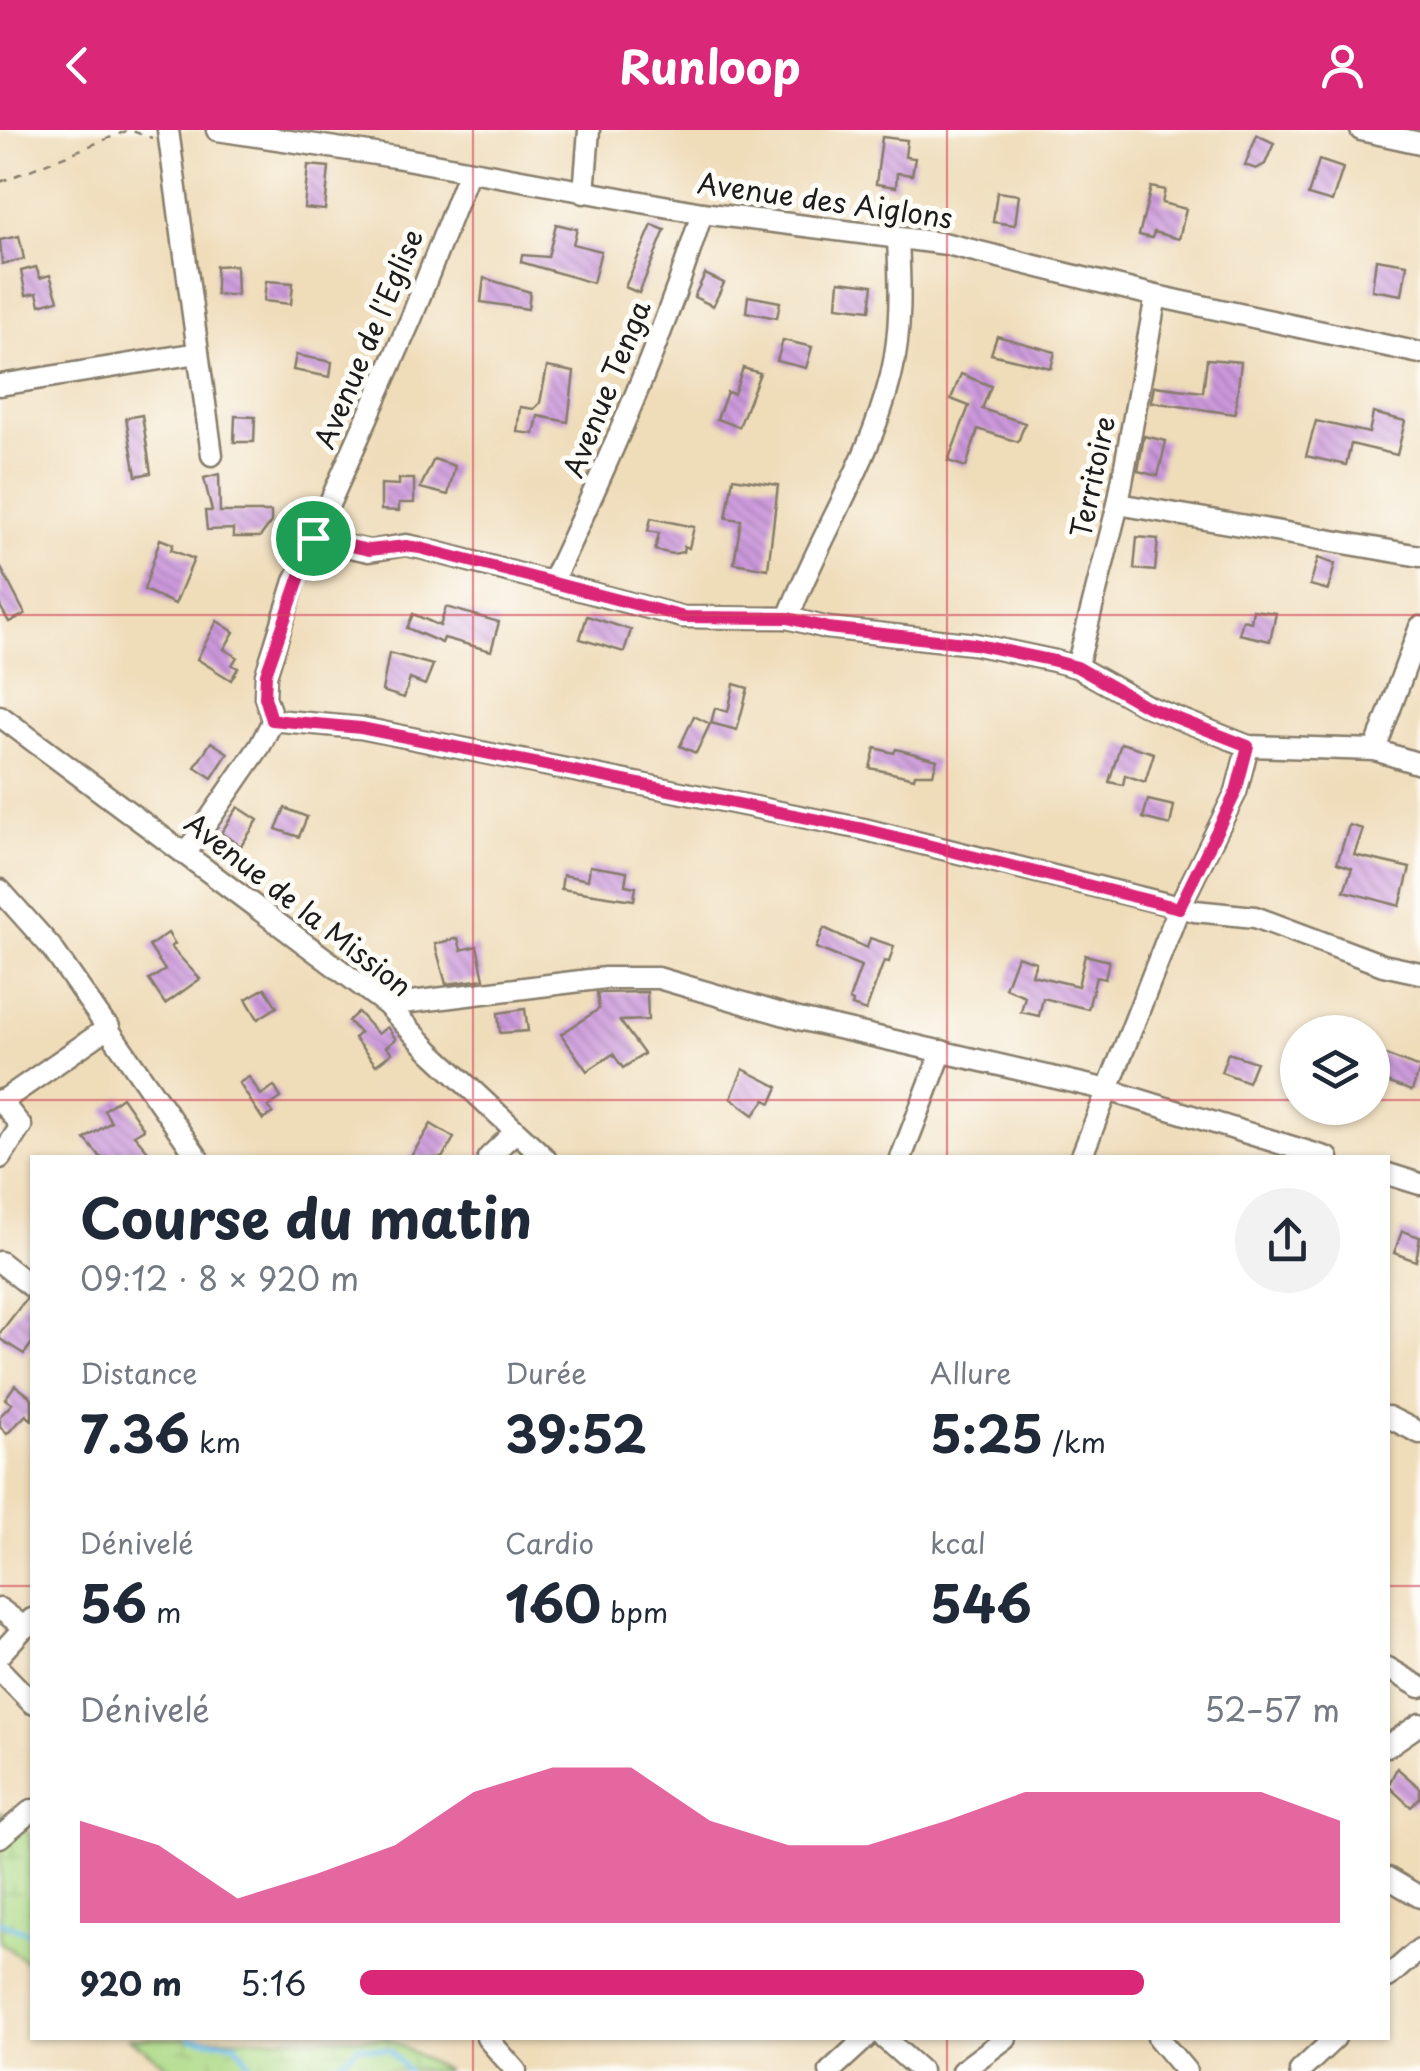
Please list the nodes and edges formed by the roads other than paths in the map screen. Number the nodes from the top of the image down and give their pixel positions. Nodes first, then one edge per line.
1 (217, 130) edge
2 (589, 130) edge
3 (1360, 130) edge
4 (249, 133) edge
5 (169, 137) edge
6 (1420, 143) edge
7 (469, 170) junction
8 (584, 193) junction
9 (702, 213) junction
10 (898, 238) junction
11 (1156, 296) junction
12 (198, 353) junction
13 (1420, 353) edge
14 (0, 386) edge
15 (212, 455) dead end
16 (1118, 504) junction
17 (313, 538) junction
18 (1420, 556) edge
19 (552, 582) junction
20 (788, 618) junction
21 (1420, 627) edge
22 (1077, 667) junction
23 (0, 716) edge
24 (272, 720) junction
25 (1248, 746) junction
26 (1376, 750) junction
27 (1420, 764) edge
28 (186, 853) junction
29 (0, 890) edge
30 (1179, 908) junction
31 (1420, 973) edge
32 (387, 1005) junction
33 (109, 1027) junction
34 (942, 1051) junction
35 (1108, 1090) junction
36 (1, 1101) edge
37 (515, 1132) junction
38 (196, 1155) edge
39 (491, 1155) edge
40 (542, 1155) edge
41 (902, 1155) edge
42 (1082, 1155) edge
43 (1318, 1155) edge
44 (0, 1158) edge
45 (1390, 1175) edge
46 (1420, 1184) edge
47 (0, 1262) edge
48 (30, 1285) edge
49 (1390, 1418) edge
50 (1420, 1432) edge
51 (0, 1609) edge
52 (29, 1624) edge
53 (0, 1654) edge
54 (1390, 1669) edge
55 (0, 1670) edge
56 (1420, 1688) edge
57 (30, 1701) edge
58 (1420, 1724) edge
59 (1390, 1745) edge
60 (30, 1812) edge
61 (0, 1837) edge
62 (1390, 1879) edge
63 (1420, 1897) edge
64 (1420, 1949) edge
65 (1390, 1975) edge
66 (490, 2040) edge
67 (864, 2040) edge
68 (886, 2040) edge
69 (1003, 2040) edge
70 (1160, 2040) edge
71 (1333, 2040) edge
72 (516, 2071) edge
73 (830, 2071) edge
74 (921, 2071) edge
75 (962, 2071) edge
76 (1186, 2071) edge
77 (1300, 2071) edge

1 - 4 street, Avenue des Aiglons
2 - 8 street
3 - 6 street
4 - 7 street, Avenue des Aiglons
5 - 12 street
7 - 8 street, Avenue des Aiglons
7 - 17 street, Avenue de l'Eglise
8 - 9 street, Avenue des Aiglons
9 - 10 street, Avenue des Aiglons
9 - 19 street, Avenue Tenga
10 - 11 street, Avenue des Aiglons
10 - 20 street
11 - 13 street, Avenue des Aiglons
11 - 16 street, Territoire
12 - 14 street
12 - 15 street
16 - 18 street
16 - 22 street, Territoire
17 - 19 street
17 - 24 street, Avenue de l'Eglise
19 - 20 street
20 - 22 street
21 - 26 street
22 - 25 street
23 - 28 street, Avenue de la Mission
24 - 28 street
24 - 30 street
25 - 26 street
25 - 30 street
26 - 27 street
28 - 32 street, Avenue de la Mission
29 - 33 street
30 - 31 street
30 - 35 street
32 - 34 street
32 - 37 street, Avenue de la Mission
33 - 36 street
33 - 38 street
34 - 35 street
34 - 41 street
35 - 42 street
35 - 43 street
36 - 44 street
37 - 39 street
37 - 40 street, Avenue de la Mission
45 - 46 street
47 - 48 street
49 - 50 street
51 - 52 street
52 - 53 street
54 - 56 street
55 - 57 street
58 - 59 street
60 - 61 street
62 - 63 street
64 - 65 street
66 - 72 street
67 - 73 street
68 - 74 street
69 - 75 street
70 - 76 street
71 - 77 street

